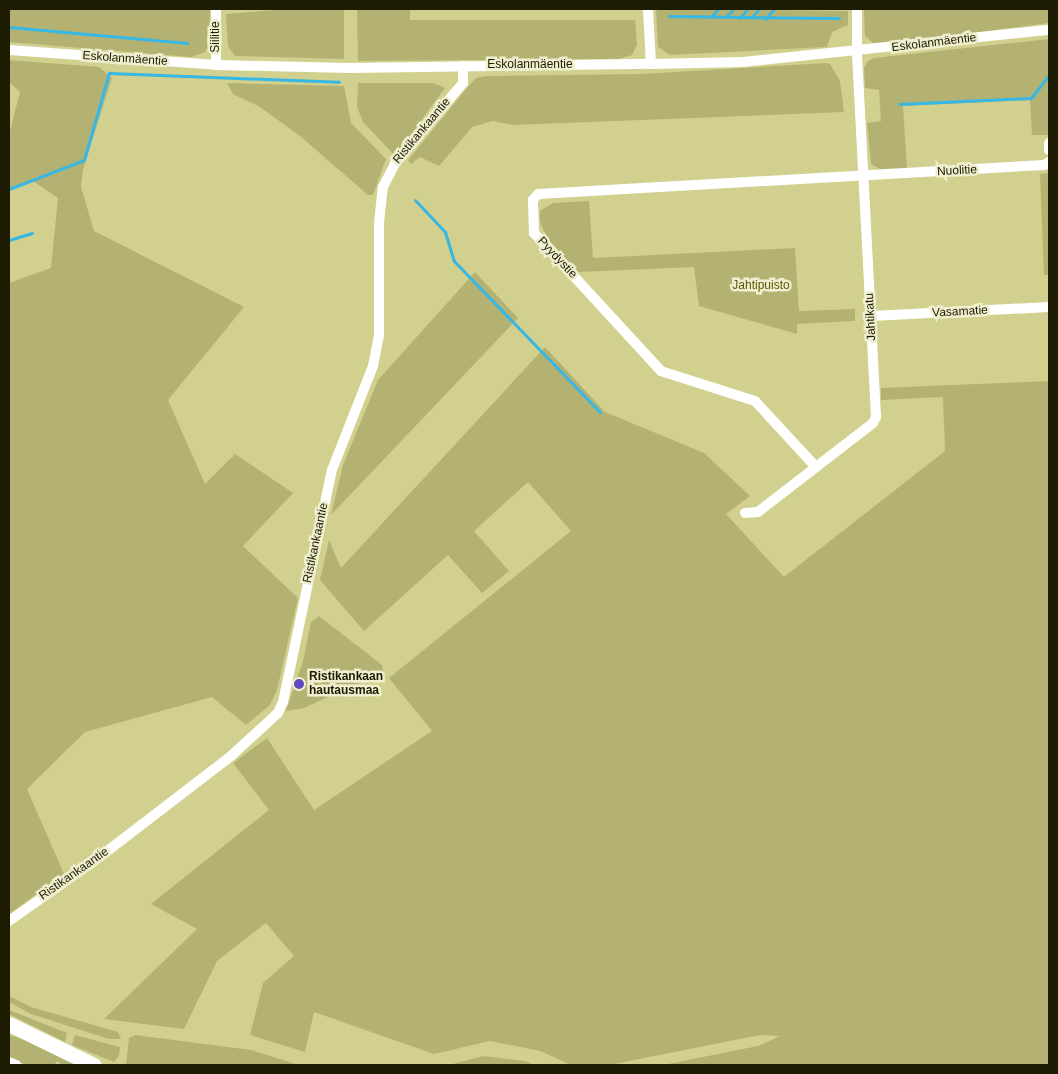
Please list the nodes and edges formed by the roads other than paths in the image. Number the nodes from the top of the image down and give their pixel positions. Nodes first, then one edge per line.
1 (216, 9) edge
2 (648, 9) edge
3 (857, 9) edge
4 (1049, 30) edge
5 (9, 50) edge
6 (856, 52) junction
7 (651, 64) junction
8 (216, 65) junction
9 (463, 66) junction
10 (1049, 143) edge
11 (1049, 150) edge
12 (1049, 162) edge
13 (863, 176) junction
14 (1049, 307) edge
15 (871, 316) junction
16 (815, 466) junction
17 (745, 513) dead end
18 (9, 921) edge
19 (9, 1024) edge
20 (9, 1062) edge
21 (16, 1065) edge
22 (94, 1065) edge

1 - 8 street, Siilitie
2 - 7 street
3 - 6 street, Jahtikatu
4 - 6 street, Eskolanmäentie
5 - 8 street, Eskolanmäentie
6 - 7 street, Eskolanmäentie
6 - 13 street, Jahtikatu
7 - 9 street, Eskolanmäentie
8 - 9 street, Eskolanmäentie
9 - 18 street, Ristikankaantie
10 - 11 street
12 - 13 street, Nuolitie
13 - 15 street, Jahtikatu
13 - 16 street, Pyydystie
14 - 15 street, Vasamatie
15 - 16 street, Jahtikatu
16 - 17 street, Jahtikatu
19 - 22 main road
20 - 21 street

